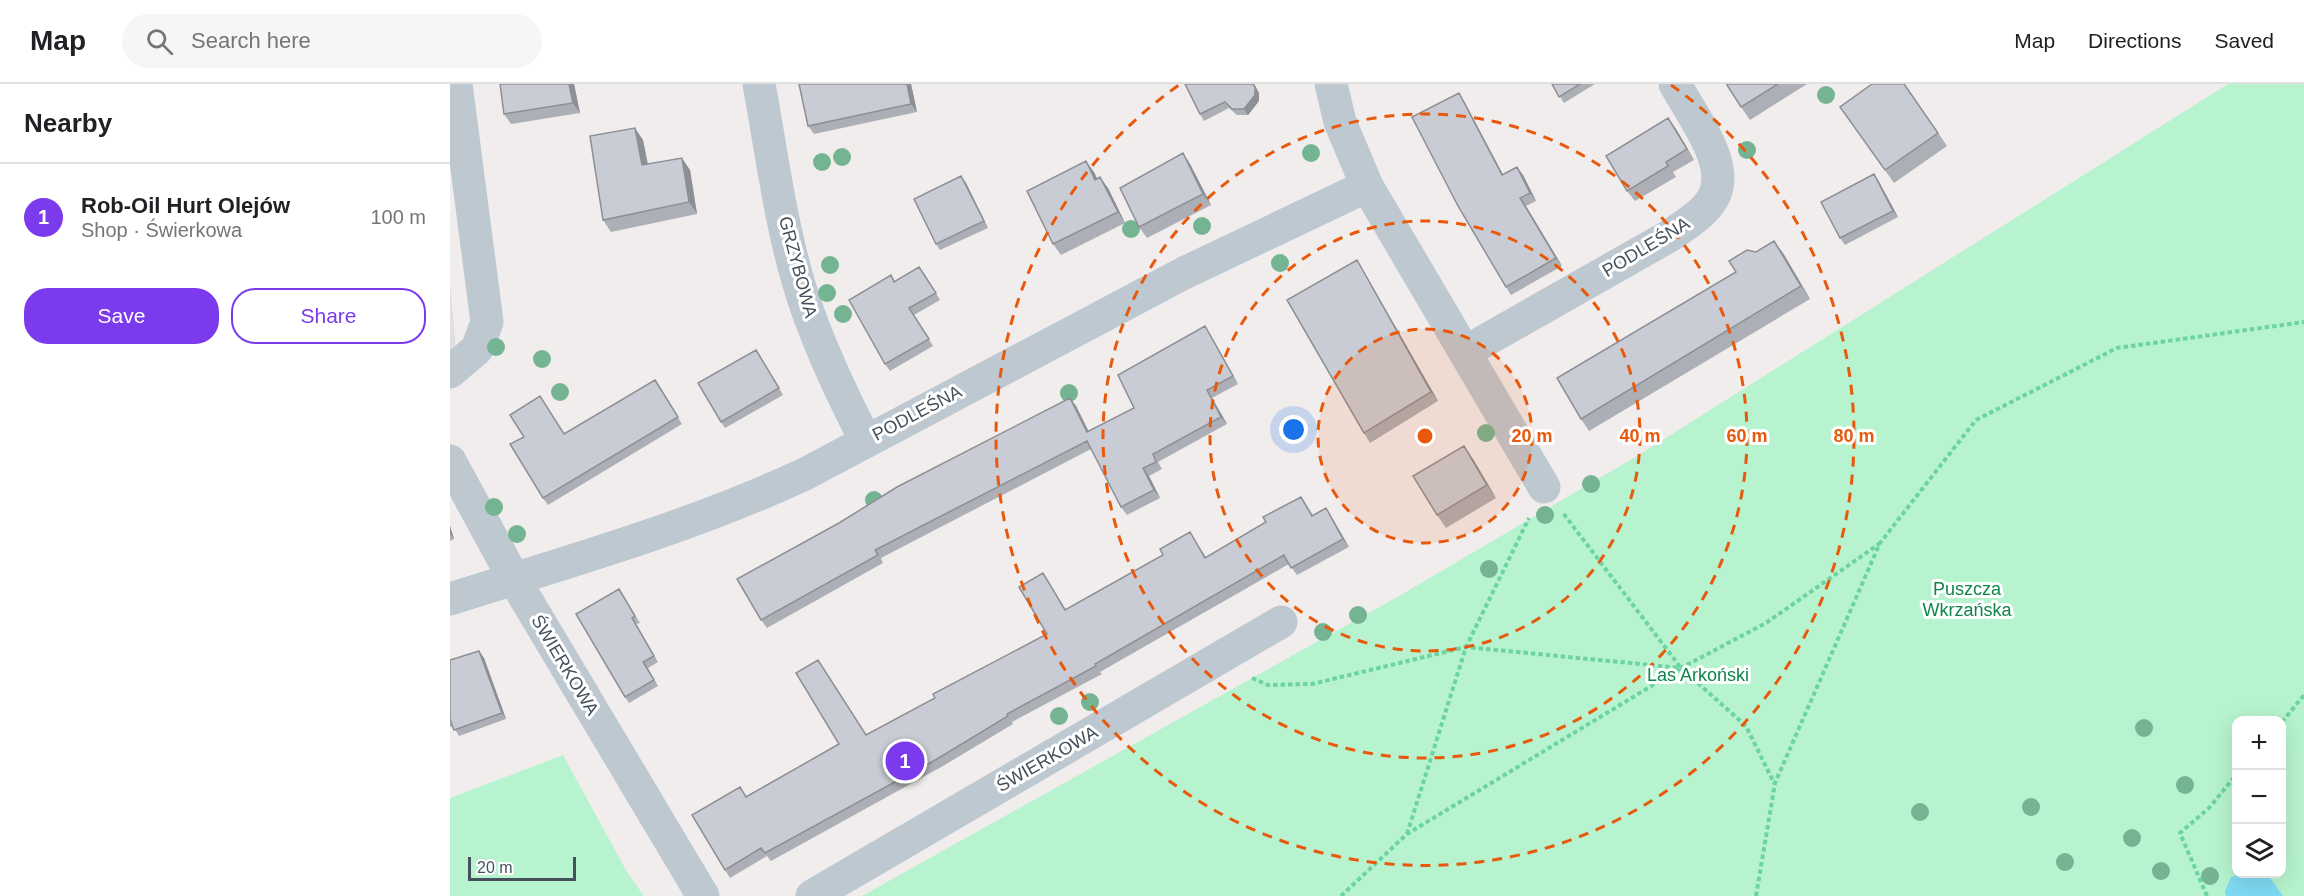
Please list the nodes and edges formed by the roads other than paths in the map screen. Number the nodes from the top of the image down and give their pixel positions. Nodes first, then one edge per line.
1 (456, 84) edge
2 (759, 84) edge
3 (1331, 84) edge
4 (1675, 84) edge
5 (1367, 186) junction
6 (1465, 352) junction
7 (450, 372) edge
8 (866, 441) junction
9 (450, 461) edge
10 (1544, 487) road end
11 (514, 579) junction
12 (450, 599) edge
13 (1281, 622) dead end
14 (703, 896) edge
15 (812, 896) edge

1 - 7 street
2 - 8 street, GRZYBOWA
3 - 5 street
4 - 6 street, PODLEŚNA
5 - 6 street
5 - 8 street, PODLEŚNA
6 - 10 street
8 - 11 street, PODLEŚNA
9 - 11 street, ŚWIERKOWA
11 - 12 street, PODLEŚNA
11 - 14 street, ŚWIERKOWA
13 - 15 street, ŚWIERKOWA

